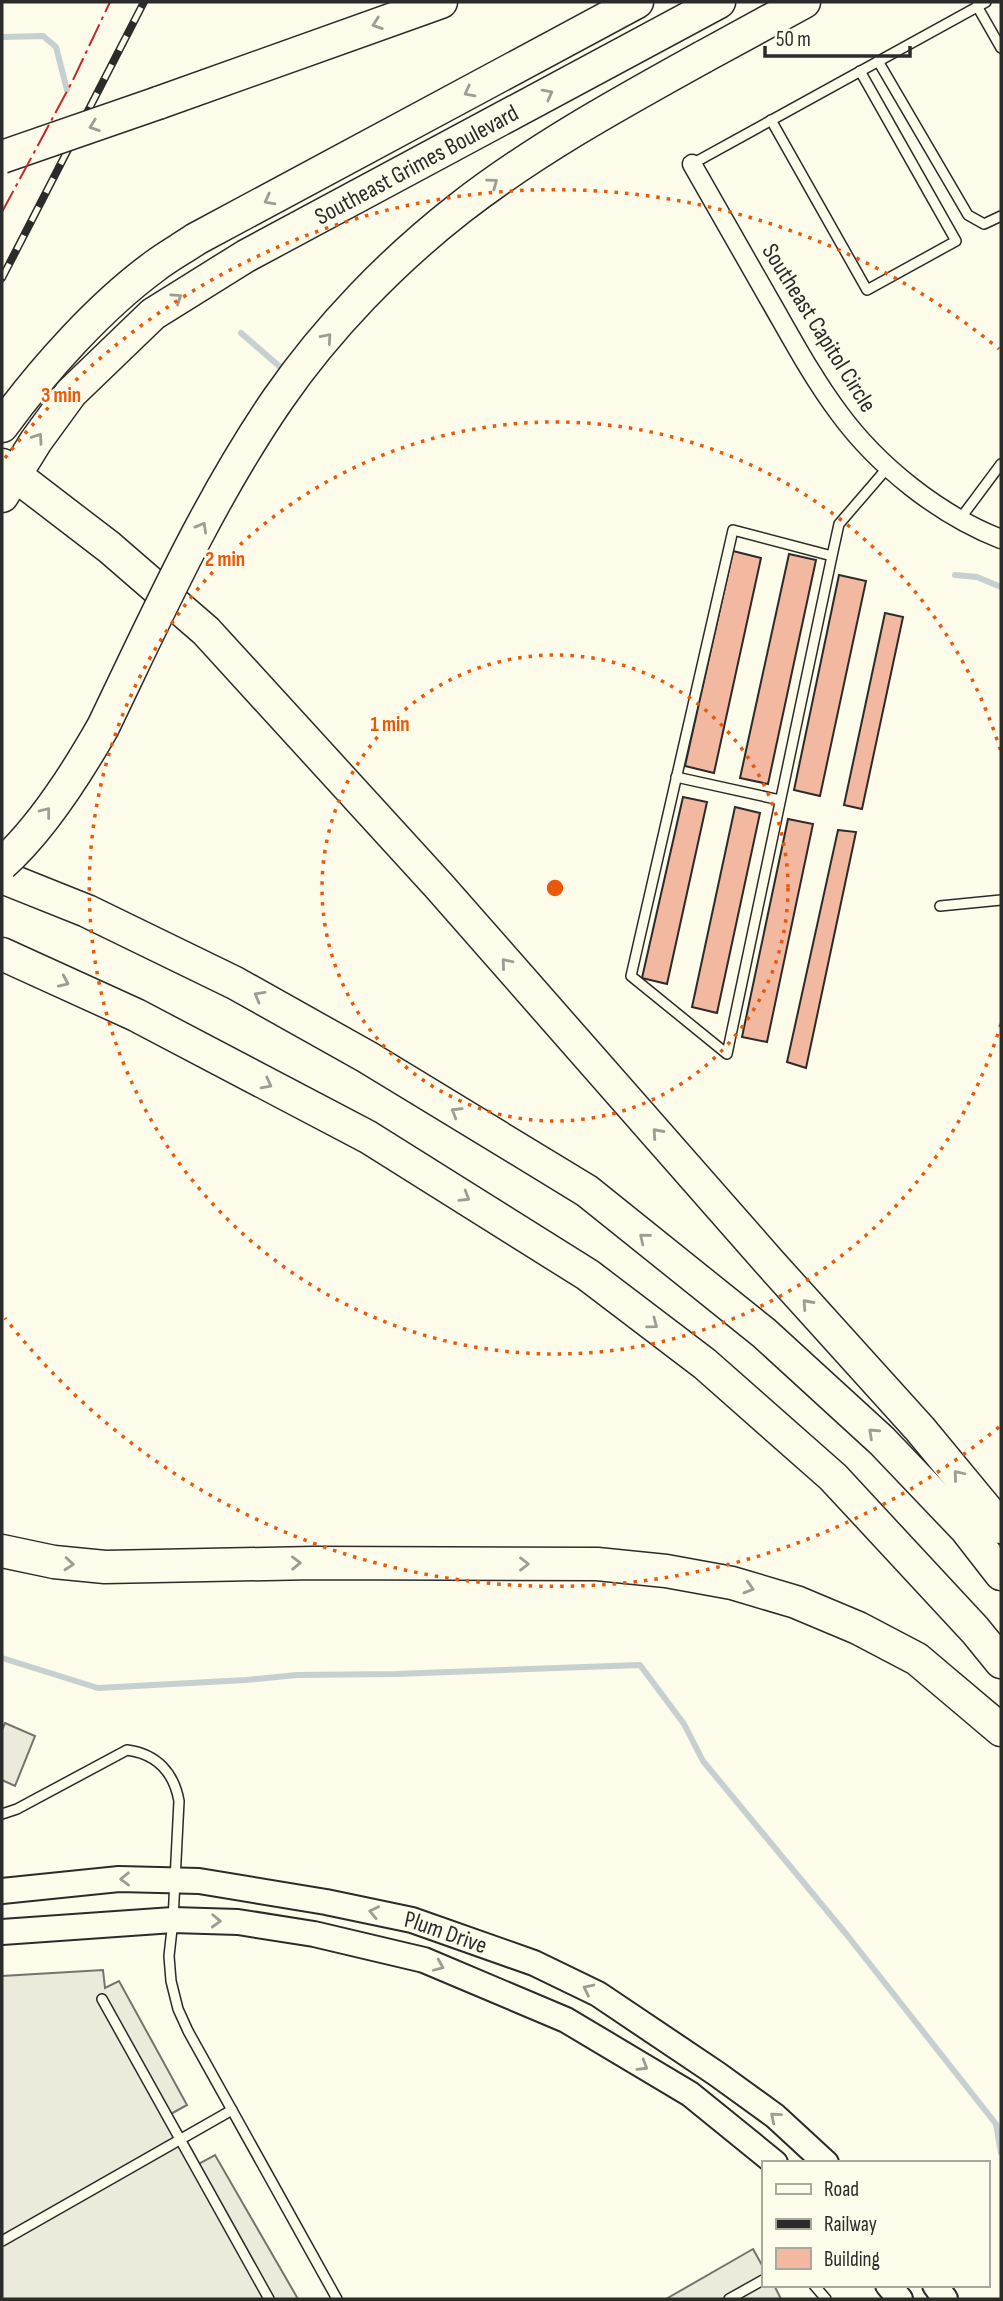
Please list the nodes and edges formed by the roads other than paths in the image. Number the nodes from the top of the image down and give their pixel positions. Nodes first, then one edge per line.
1 (441, 2) edge
2 (637, 2) edge
3 (719, 2) edge
4 (804, 2) edge
5 (981, 4) edge
6 (1001, 48) edge
7 (878, 61) junction
8 (860, 71) junction
9 (771, 120) junction
10 (2, 157) edge
11 (692, 164) joint
12 (1001, 216) edge
13 (2, 426) edge
14 (1001, 464) edge
15 (889, 466) junction
16 (6, 478) edge
17 (960, 519) junction
18 (1001, 539) edge
19 (832, 556) junction
20 (677, 777) junction
21 (780, 800) junction
22 (2, 864) edge
23 (2, 877) edge
24 (1001, 901) edge
25 (940, 906) dead end
26 (2, 954) edge
27 (1001, 1527) edge
28 (2, 1551) edge
29 (1001, 1574) edge
30 (1001, 1662) edge
31 (1001, 1730) edge
32 (2, 1814) edge
33 (175, 1880) junction
34 (2, 1891) edge
35 (173, 1920) junction
36 (2, 1933) edge
37 (102, 1999) dead end
38 (232, 2110) junction
39 (180, 2139) junction
40 (773, 2161) edge
41 (824, 2161) edge
42 (2, 2241) edge
43 (762, 2281) edge
44 (269, 2299) edge
45 (337, 2299) edge
46 (729, 2299) edge

1 -> 10 highway, bridge
2 -> 13 highway, Southeast Grimes Boulevard
16 -> 3 highway, Southeast Grimes Boulevard
22 -> 4 highway, bridge
5 - 6 lane
5 - 7 lane
7 - 8 lane
7 - 12 lane
8 - 9 lane
8 - 9 lane
9 - 11 lane
11 - 15 street, Southeast Capitol Circle
14 - 17 lane
15 - 17 street, Southeast Capitol Circle
15 - 19 lane
27 -> 16 highway
17 - 18 street, Southeast Capitol Circle
19 - 20 lane
19 - 21 lane
20 - 21 lane
20 - 21 lane
29 -> 23 highway
24 - 25 lane
26 -> 30 highway
28 -> 31 highway
32 - 33 lane
33 -> 34 street, Plum Drive
33 - 35 lane
41 -> 33 street, Plum Drive
35 - 36 street, Plum Drive
35 - 38 lane
35 -> 40 street, Plum Drive
37 - 39 lane
38 - 39 lane
38 - 45 lane
39 - 42 lane
39 - 44 lane
43 - 46 lane

